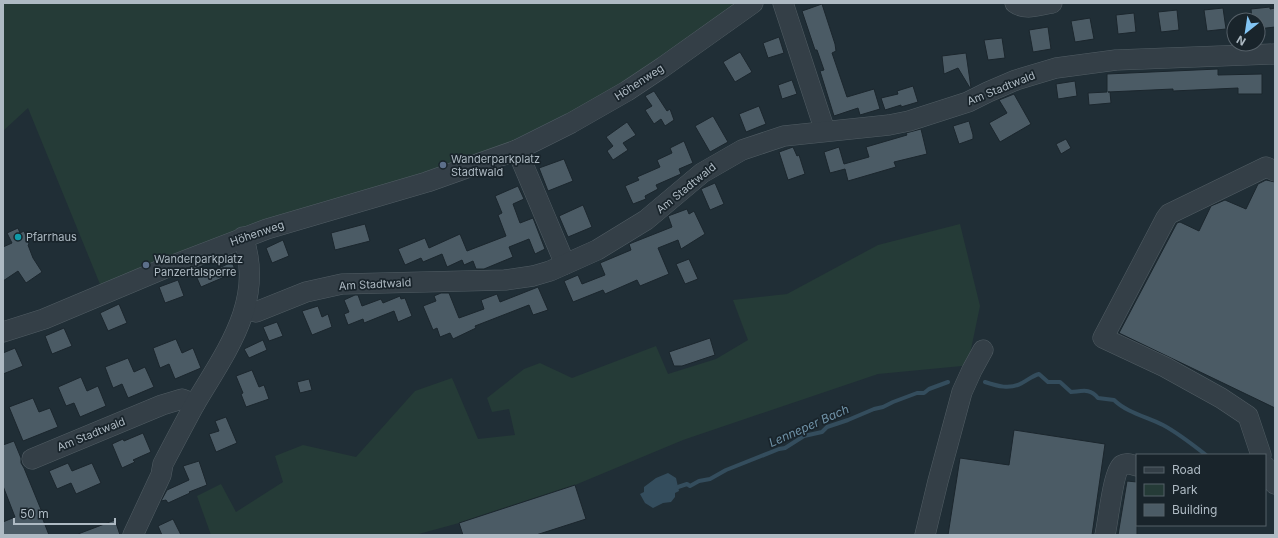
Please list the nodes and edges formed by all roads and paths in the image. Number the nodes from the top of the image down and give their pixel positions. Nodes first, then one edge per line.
1 (753, 3) edge
2 (783, 3) edge
3 (1015, 3) edge
4 (1052, 3) edge
5 (1275, 54) edge
6 (825, 131) junction
7 (517, 150) junction
8 (1275, 171) edge
9 (243, 238) junction
10 (565, 264) junction
11 (245, 310) junction
12 (3, 332) edge
13 (984, 350) dead end
14 (195, 404) junction
15 (1262, 454) edge
16 (32, 459) dead end
17 (1136, 466) edge
18 (133, 535) edge
19 (925, 535) edge
20 (1105, 535) edge

1 - 7 street, Höhenweg
2 - 6 street
3 - 4 street
5 - 6 street, Am Stadtwald
6 - 10 street, Am Stadtwald
7 - 9 street, Höhenweg
7 - 10 street
8 - 15 street
9 - 11 street
9 - 12 street, Höhenweg
10 - 11 street, Am Stadtwald
11 - 14 street
13 - 19 street
14 - 16 street, Am Stadtwald
14 - 18 street
17 - 20 street

